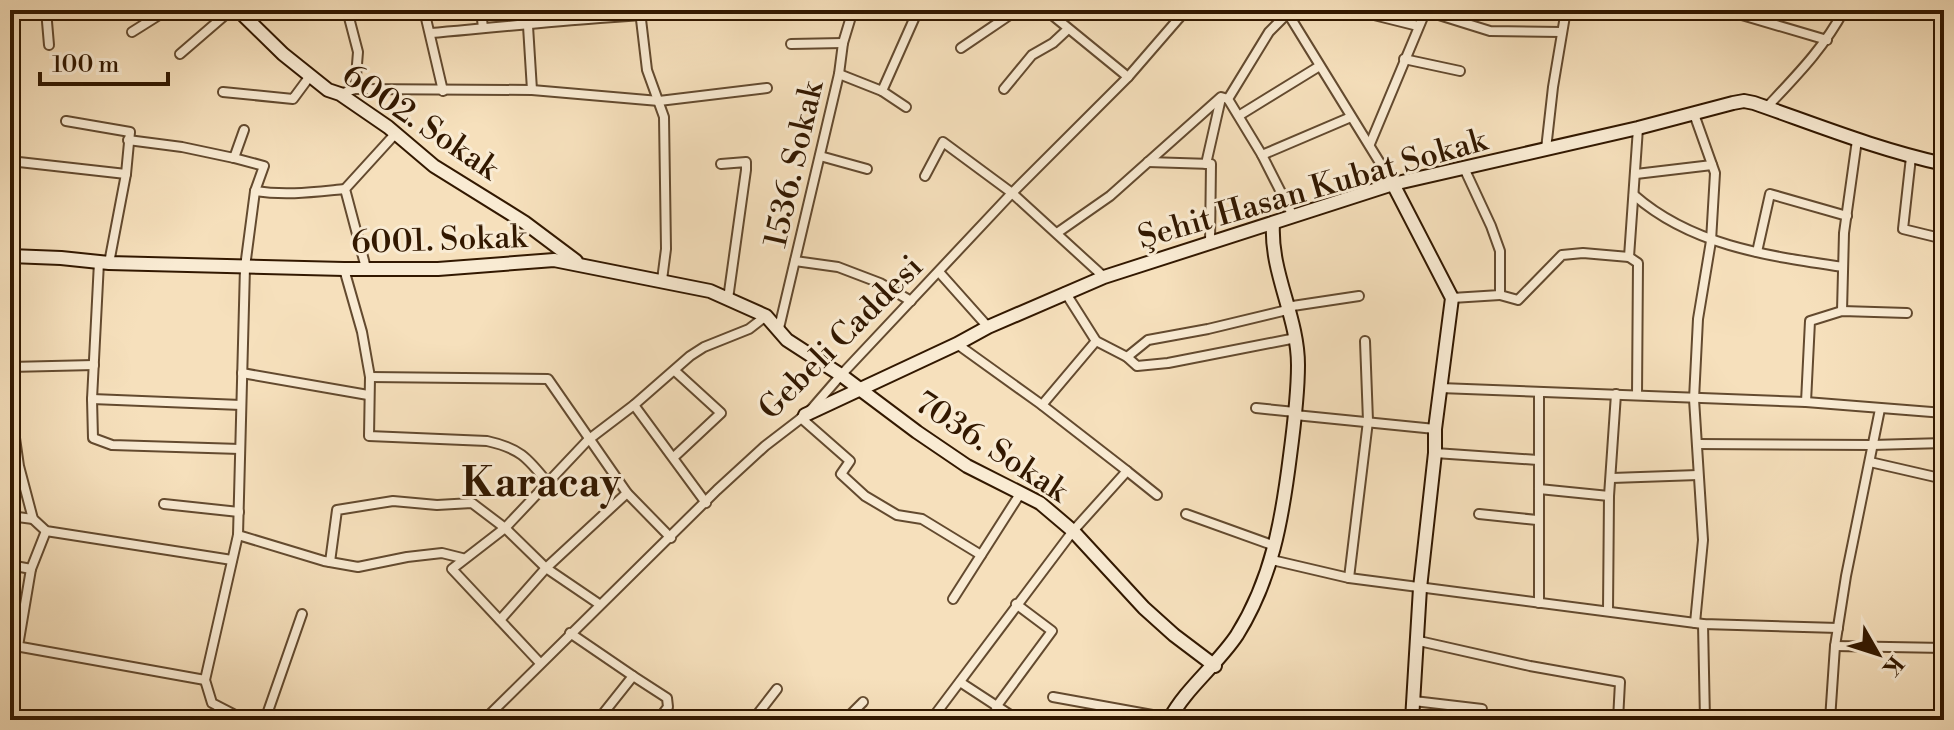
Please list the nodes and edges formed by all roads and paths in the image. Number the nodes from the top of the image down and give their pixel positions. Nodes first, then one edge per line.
1 (46, 10) edge
2 (167, 10) edge
3 (231, 10) edge
4 (238, 10) edge
5 (347, 10) edge
6 (424, 10) edge
7 (481, 10) edge
8 (527, 10) edge
9 (730, 10) edge
10 (853, 10) edge
11 (918, 10) edge
12 (1017, 10) edge
13 (1046, 10) edge
14 (1169, 10) edge
15 (1186, 10) edge
16 (1354, 10) edge
17 (1426, 10) edge
18 (1566, 10) edge
19 (1844, 10) edge
20 (640, 12) edge
21 (1287, 12) edge
22 (1735, 13) dead end
23 (1179, 18) junction
24 (528, 26) junction
25 (1418, 26) junction
26 (483, 28) junction
27 (1068, 29) junction
28 (132, 32) dead end
29 (1561, 32) junction
30 (431, 33) junction
31 (1827, 40) junction
32 (843, 43) junction
33 (791, 44) dead end
34 (49, 45) dead end
35 (961, 48) dead end
36 (180, 54) dead end
37 (1404, 59) junction
38 (1318, 67) junction
39 (1460, 71) dead end
40 (839, 74) junction
41 (310, 76) junction
42 (1128, 77) junction
43 (767, 88) dead end
44 (355, 89) junction
45 (1004, 89) dead end
46 (532, 90) junction
47 (443, 91) junction
48 (882, 91) junction
49 (223, 92) dead end
50 (340, 94) junction
51 (1225, 98) junction
52 (659, 101) junction
53 (906, 107) dead end
54 (1767, 107) junction
55 (1694, 114) junction
56 (1240, 115) junction
57 (1351, 117) junction
58 (66, 121) dead end
59 (1638, 128) junction
60 (244, 130) dead end
61 (396, 133) junction
62 (128, 140) junction
63 (1857, 140) junction
64 (1370, 144) junction
65 (1546, 149) junction
66 (1262, 155) junction
67 (820, 156) junction
68 (1911, 157) junction
69 (234, 158) junction
70 (10, 161) edge
71 (1148, 162) junction
72 (721, 164) dead end
73 (1209, 164) junction
74 (1944, 164) edge
75 (1712, 165) junction
76 (1464, 168) junction
77 (867, 169) dead end
78 (126, 174) junction
79 (1636, 174) junction
80 (925, 176) dead end
81 (1393, 184) junction
82 (345, 189) junction
83 (255, 191) junction
84 (1012, 193) junction
85 (1634, 195) junction
86 (1293, 216) junction
87 (1847, 216) junction
88 (1273, 223) junction
89 (1057, 233) junction
90 (1944, 239) edge
91 (1711, 241) junction
92 (1210, 243) junction
93 (1757, 252) junction
94 (10, 256) edge
95 (1629, 257) junction
96 (795, 261) junction
97 (104, 262) junction
98 (582, 266) junction
99 (245, 267) junction
100 (1843, 267) junction
101 (366, 268) junction
102 (344, 269) junction
103 (939, 272) junction
104 (1104, 277) junction
105 (662, 280) junction
106 (1065, 292) junction
107 (1500, 295) junction
108 (1359, 296) dead end
109 (1452, 298) junction
110 (728, 299) junction
111 (911, 301) junction
112 (1287, 308) junction
113 (1842, 311) junction
114 (1907, 313) dead end
115 (766, 316) junction
116 (988, 327) junction
117 (779, 328) junction
118 (1296, 338) junction
119 (1096, 341) junction
120 (1365, 341) dead end
121 (957, 344) junction
122 (1127, 357) junction
123 (94, 365) junction
124 (10, 367) edge
125 (675, 371) junction
126 (242, 373) junction
127 (841, 375) junction
128 (370, 377) junction
129 (860, 388) junction
130 (1440, 388) junction
131 (1539, 393) junction
132 (1616, 394) junction
133 (368, 395) junction
134 (1637, 395) junction
135 (92, 399) junction
136 (1694, 399) junction
137 (1806, 402) junction
138 (10, 403) edge
139 (241, 405) junction
140 (634, 405) junction
141 (1042, 405) junction
142 (1256, 408) dead end
143 (1880, 409) junction
144 (1944, 413) edge
145 (1295, 414) junction
146 (803, 416) junction
147 (1368, 421) junction
148 (1435, 429) junction
149 (588, 440) junction
150 (1944, 443) edge
151 (1697, 444) junction
152 (1872, 445) junction
153 (240, 449) junction
154 (1435, 453) junction
155 (10, 455) edge
156 (674, 457) junction
157 (1538, 460) junction
158 (1870, 462) junction
159 (19, 466) junction
160 (1127, 471) junction
161 (1698, 475) junction
162 (1612, 478) junction
163 (1944, 479) edge
164 (547, 482) junction
165 (1539, 489) junction
166 (627, 493) junction
167 (1020, 494) junction
168 (1157, 495) dead end
169 (1609, 496) junction
170 (706, 503) junction
171 (164, 504) dead end
172 (239, 512) junction
173 (1186, 514) dead end
174 (1479, 514) dead end
175 (10, 516) edge
176 (33, 519) junction
177 (1537, 520) junction
178 (505, 528) junction
179 (46, 531) junction
180 (1073, 531) junction
181 (238, 535) junction
182 (671, 538) junction
183 (1275, 546) junction
184 (981, 555) junction
185 (462, 558) junction
186 (232, 560) junction
187 (1272, 560) junction
188 (330, 562) junction
189 (10, 565) edge
190 (546, 568) junction
191 (31, 569) junction
192 (1349, 578) junction
193 (1420, 588) junction
194 (953, 599) dead end
195 (1539, 603) junction
196 (599, 604) junction
197 (1016, 604) junction
198 (1608, 611) junction
199 (302, 614) dead end
200 (500, 620) junction
201 (1699, 623) junction
202 (1838, 628) junction
203 (570, 633) junction
204 (1419, 641) junction
205 (14, 646) edge
206 (1835, 646) junction
207 (1944, 648) edge
208 (540, 663) junction
209 (1215, 666) junction
210 (633, 676) junction
211 (205, 680) junction
212 (960, 682) junction
213 (777, 689) dead end
214 (1053, 697) dead end
215 (1414, 701) junction
216 (863, 702) dead end
217 (996, 707) junction
218 (219, 708) junction
219 (1482, 709) dead end
220 (1169, 719) edge
221 (215, 720) edge
222 (245, 720) edge
223 (265, 720) edge
224 (484, 720) edge
225 (598, 720) edge
226 (658, 720) edge
227 (753, 720) edge
228 (845, 720) edge
229 (931, 720) edge
230 (1018, 720) edge
231 (1412, 720) edge
232 (1618, 720) edge
233 (1705, 720) edge
234 (1830, 720) edge

1 - 34 street
2 - 28 street
3 - 36 street
4 - 41 street, 6002. Sokak
5 - 44 street
6 - 30 street
7 - 26 street
8 - 24 street
9 - 20 street
10 - 32 street, 1536. Sokak
11 - 48 street
12 - 35 street
13 - 27 street
14 - 23 street
15 - 23 street, Gebeli Caddesi
16 - 25 street
17 - 25 street
17 - 29 street
18 - 29 street
19 - 31 street
20 - 24 street
20 - 52 street
21 - 38 street
21 - 51 street
22 - 31 street
23 - 42 street, Gebeli Caddesi
24 - 26 street
24 - 46 street
25 - 37 street
26 - 30 street
27 - 42 street
27 - 45 street
29 - 65 street
30 - 47 street
31 - 54 street
32 - 33 street
32 - 40 street, 1536. Sokak
37 - 39 street
37 - 64 street
38 - 56 street
38 - 57 street
40 - 48 street
40 - 67 street, 1536. Sokak
41 - 49 street
41 - 50 street, 6002. Sokak
42 - 84 street, Gebeli Caddesi
43 - 52 street
44 - 47 street
44 - 50 street
46 - 47 street
46 - 52 street
48 - 53 street
50 - 61 street, 6002. Sokak
51 - 56 street
51 - 71 street
51 - 73 street
52 - 105 street
54 - 55 street, Şehit Hasan Kubat Sokak
54 - 63 street, Şehit Hasan Kubat Sokak
55 - 59 street, Şehit Hasan Kubat Sokak
55 - 75 street
56 - 66 street
57 - 64 street
57 - 66 street
58 - 62 street
59 - 65 street, Şehit Hasan Kubat Sokak
59 - 79 street
60 - 69 street
61 - 82 street
61 - 98 street, 6002. Sokak
62 - 69 street
62 - 78 street
63 - 68 street, Şehit Hasan Kubat Sokak
63 - 87 street
64 - 81 street
65 - 76 street, Şehit Hasan Kubat Sokak
66 - 86 street
67 - 77 street
67 - 96 street, 1536. Sokak
68 - 74 street, Şehit Hasan Kubat Sokak
68 - 90 street
69 - 83 street
70 - 78 street
71 - 73 street
71 - 89 street
72 - 110 street
73 - 92 street
75 - 79 street
75 - 91 street
76 - 81 street, Şehit Hasan Kubat Sokak
76 - 107 street
78 - 97 street
79 - 85 street
80 - 84 street
81 - 86 street, Şehit Hasan Kubat Sokak
81 - 109 street
82 - 83 street
82 - 101 street
83 - 99 street
84 - 89 street
84 - 103 street, Gebeli Caddesi
85 - 91 street
85 - 95 street
86 - 88 street, Şehit Hasan Kubat Sokak
87 - 93 street
87 - 100 street
88 - 92 street, Şehit Hasan Kubat Sokak
88 - 112 street
89 - 104 street
91 - 93 street
91 - 136 street
92 - 104 street, Şehit Hasan Kubat Sokak
93 - 100 street
94 - 97 street, 6001. Sokak
95 - 107 street
95 - 134 street
96 - 111 street
96 - 117 street, 1536. Sokak
97 - 99 street, 6001. Sokak
97 - 123 street
98 - 101 street, 6001. Sokak
98 - 105 street, 6001. Sokak
99 - 102 street, 6001. Sokak
99 - 126 street
100 - 113 street
101 - 102 street, 6001. Sokak
102 - 128 street
103 - 111 street, Gebeli Caddesi
103 - 116 street
104 - 106 street, Şehit Hasan Kubat Sokak
105 - 110 street, 6001. Sokak
106 - 116 street, Şehit Hasan Kubat Sokak
106 - 119 street
107 - 109 street
108 - 112 street
109 - 130 street
110 - 115 street, 6001. Sokak
111 - 127 street, Gebeli Caddesi
112 - 118 street
112 - 122 street
113 - 114 street
113 - 137 street
115 - 117 street, 6001. Sokak
115 - 125 street
116 - 121 street, Şehit Hasan Kubat Sokak
117 - 127 street, 6001. Sokak
118 - 122 street
118 - 145 street
119 - 122 street
119 - 141 street
120 - 147 street
121 - 129 street, Şehit Hasan Kubat Sokak
121 - 141 street
123 - 124 street
123 - 135 street
125 - 140 street
125 - 156 street
126 - 133 street
126 - 139 street
127 - 129 street, 7036. Sokak
127 - 146 street, Gebeli Caddesi
128 - 133 street
128 - 149 street
129 - 146 street, Şehit Hasan Kubat Sokak
129 - 167 street, 7036. Sokak
130 - 131 street
130 - 148 street
131 - 132 street
131 - 157 street
132 - 134 street
132 - 162 street
133 - 164 street
134 - 136 street
135 - 139 street
135 - 153 street
136 - 137 street
136 - 151 street
137 - 143 street
138 - 159 street
139 - 153 street
140 - 149 street
140 - 156 street
141 - 160 street
142 - 145 street
143 - 144 street
143 - 152 street
145 - 147 street
145 - 183 street
146 - 170 street, Gebeli Caddesi
146 - 184 street
147 - 148 street
147 - 192 street
148 - 154 street
149 - 164 street
149 - 166 street
150 - 152 street
151 - 152 street
151 - 161 street
152 - 158 street
153 - 172 street
154 - 157 street
154 - 193 street
155 - 159 street
156 - 170 street
157 - 165 street
158 - 163 street
158 - 202 street
159 - 176 street
160 - 168 street
160 - 180 street
161 - 162 street
161 - 201 street
162 - 169 street
164 - 178 street
165 - 169 street
165 - 177 street
166 - 182 street
166 - 190 street
167 - 180 street, 7036. Sokak
167 - 184 street
169 - 198 street
170 - 182 street, Gebeli Caddesi
171 - 172 street
172 - 181 street
173 - 183 street
174 - 177 street
175 - 176 street
176 - 179 street
177 - 195 street
178 - 185 street
178 - 188 street
178 - 190 street
179 - 186 street
179 - 191 street
180 - 197 street
180 - 209 street, 7036. Sokak
181 - 186 street
181 - 188 street
182 - 196 street, Gebeli Caddesi
183 - 187 street
184 - 194 street
185 - 188 street
185 - 200 street
186 - 211 street
187 - 192 street
187 - 209 street
189 - 191 street
190 - 196 street
190 - 200 street
191 - 205 street
192 - 193 street
193 - 195 street
193 - 204 street
195 - 198 street
196 - 203 street, Gebeli Caddesi
197 - 212 street
197 - 217 street
198 - 201 street
199 - 223 street
200 - 208 street
201 - 202 street
201 - 233 street
202 - 206 street
203 - 208 street, Gebeli Caddesi
203 - 210 street
204 - 215 street
204 - 232 street
205 - 211 street
206 - 207 street
206 - 234 street
208 - 224 street, Gebeli Caddesi
209 - 220 street
210 - 225 street
210 - 226 street
211 - 218 street
212 - 217 street
212 - 229 street
213 - 227 street
214 - 220 street
215 - 219 street
215 - 231 street
216 - 228 street
217 - 230 street
218 - 221 street
218 - 222 street

